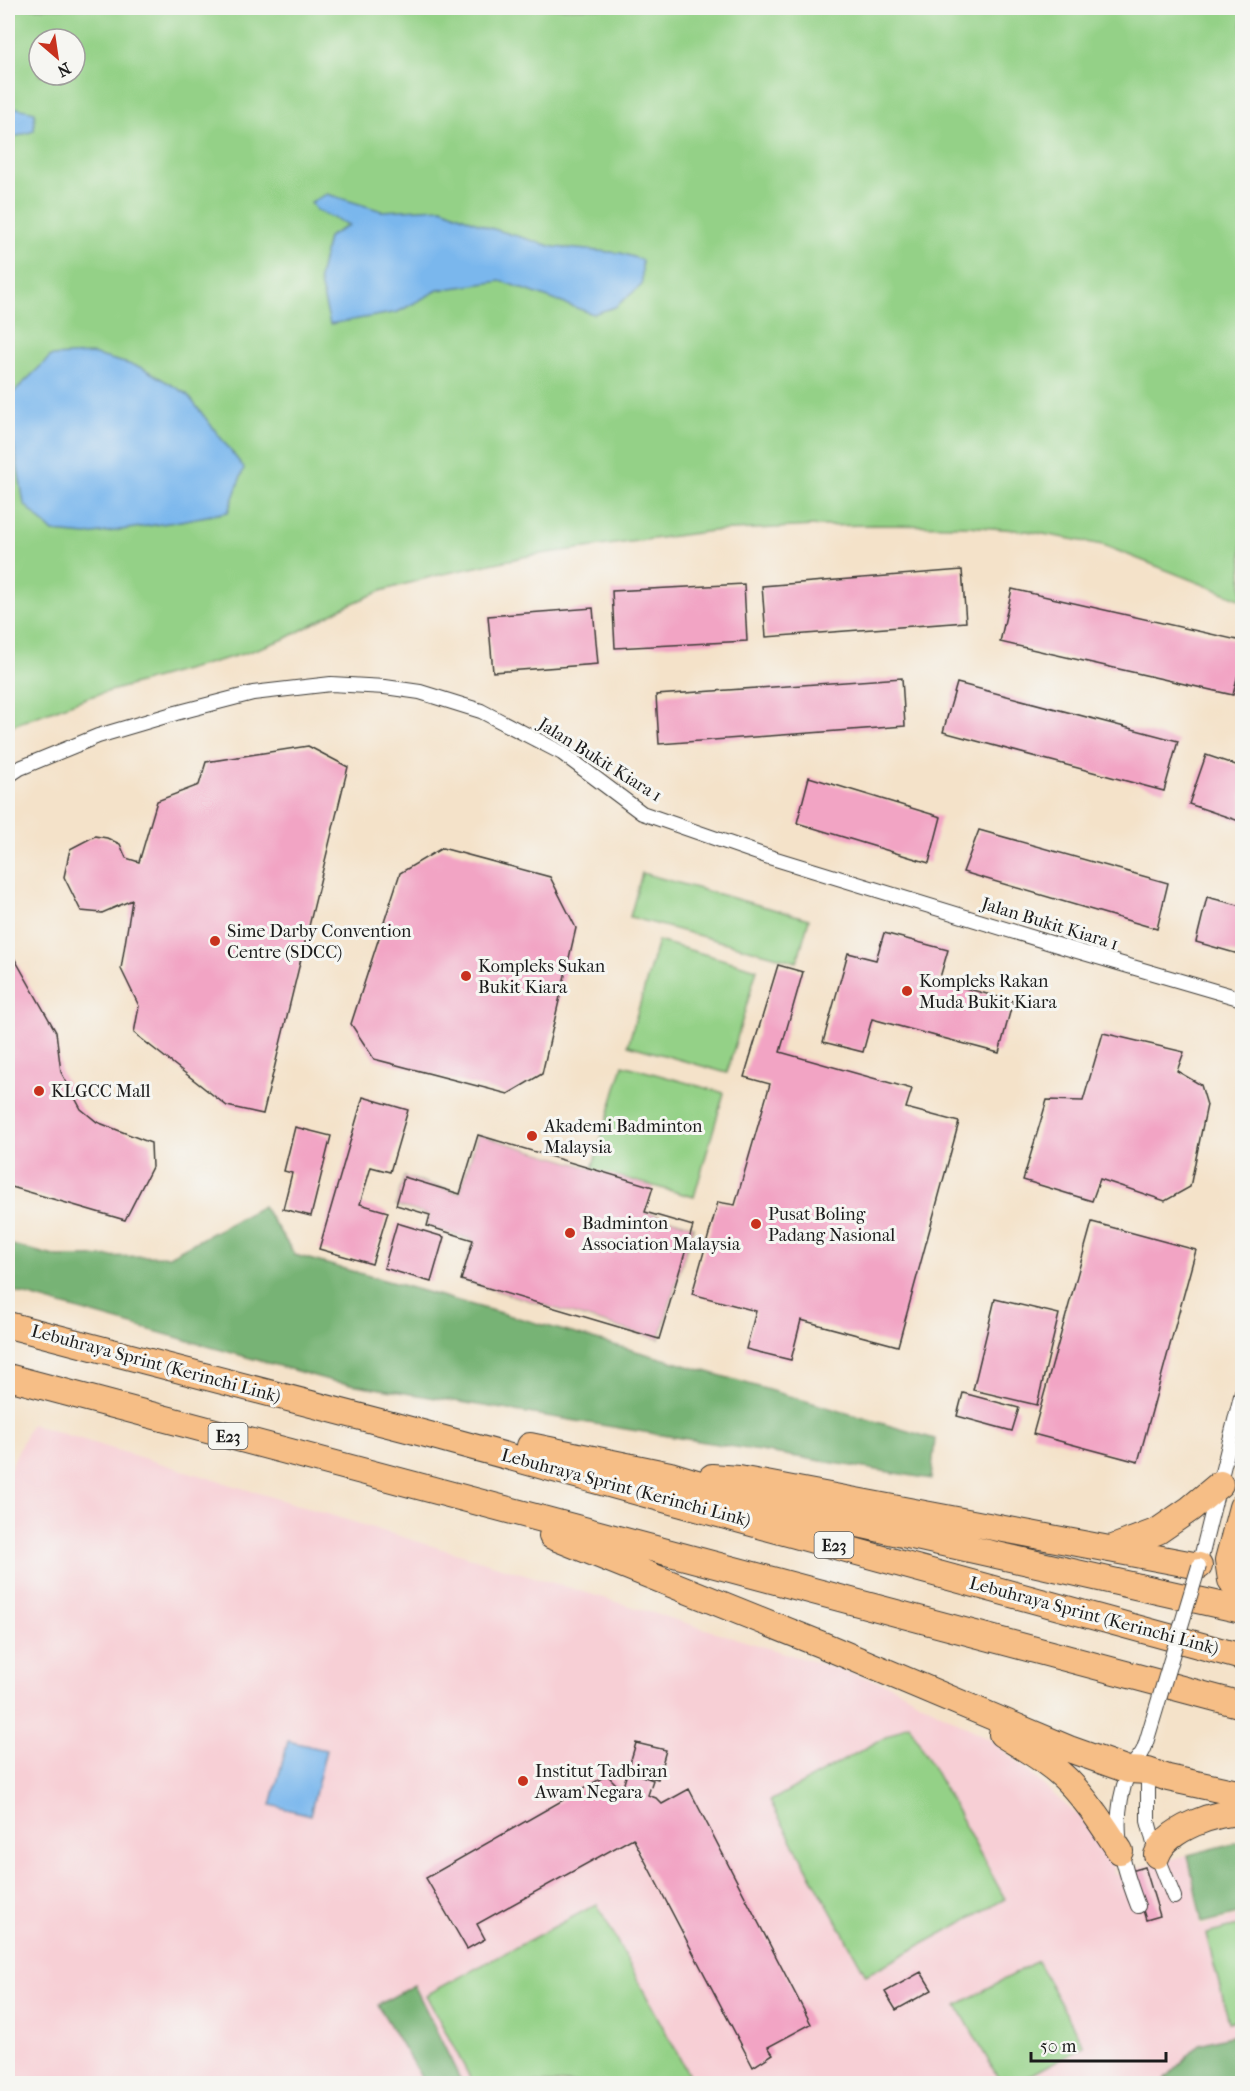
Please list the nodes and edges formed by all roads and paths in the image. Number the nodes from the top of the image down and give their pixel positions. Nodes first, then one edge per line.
1 (8, 776) edge
2 (1242, 999) edge
3 (8, 1325) edge
4 (8, 1377) edge
5 (1242, 1392) edge
6 (426, 1434) junction
7 (670, 1475) junction
8 (1220, 1484) junction
9 (448, 1495) junction
10 (1242, 1507) edge
11 (1113, 1548) junction
12 (1199, 1566) junction
13 (1242, 1597) edge
14 (1242, 1610) edge
15 (1242, 1657) edge
16 (1242, 1704) edge
17 (979, 1711) junction
18 (1141, 1761) junction
19 (1242, 1794) edge
20 (1242, 1812) edge
21 (1120, 1851) junction
22 (1157, 1855) junction
23 (1174, 1897) dead end
24 (1138, 1906) dead end

1 - 2 street, Jalan Bukit Kiara 1
3 - 6 highway, Lebuhraya Sprint (Kerinchi Link) / E23
4 - 9 highway, E23
5 - 8 street
6 - 7 highway
6 - 15 highway, Lebuhraya Sprint (Kerinchi Link) / E23
7 - 11 highway
7 - 14 highway
8 - 11 highway
8 - 12 street
9 - 16 highway, E23
9 - 17 highway
10 - 13 highway
11 - 12 highway
12 - 18 street, bridge
17 - 18 highway
17 - 21 highway
18 - 19 highway
18 - 21 street
18 - 22 street
20 - 22 highway
21 - 24 street
22 - 23 street

